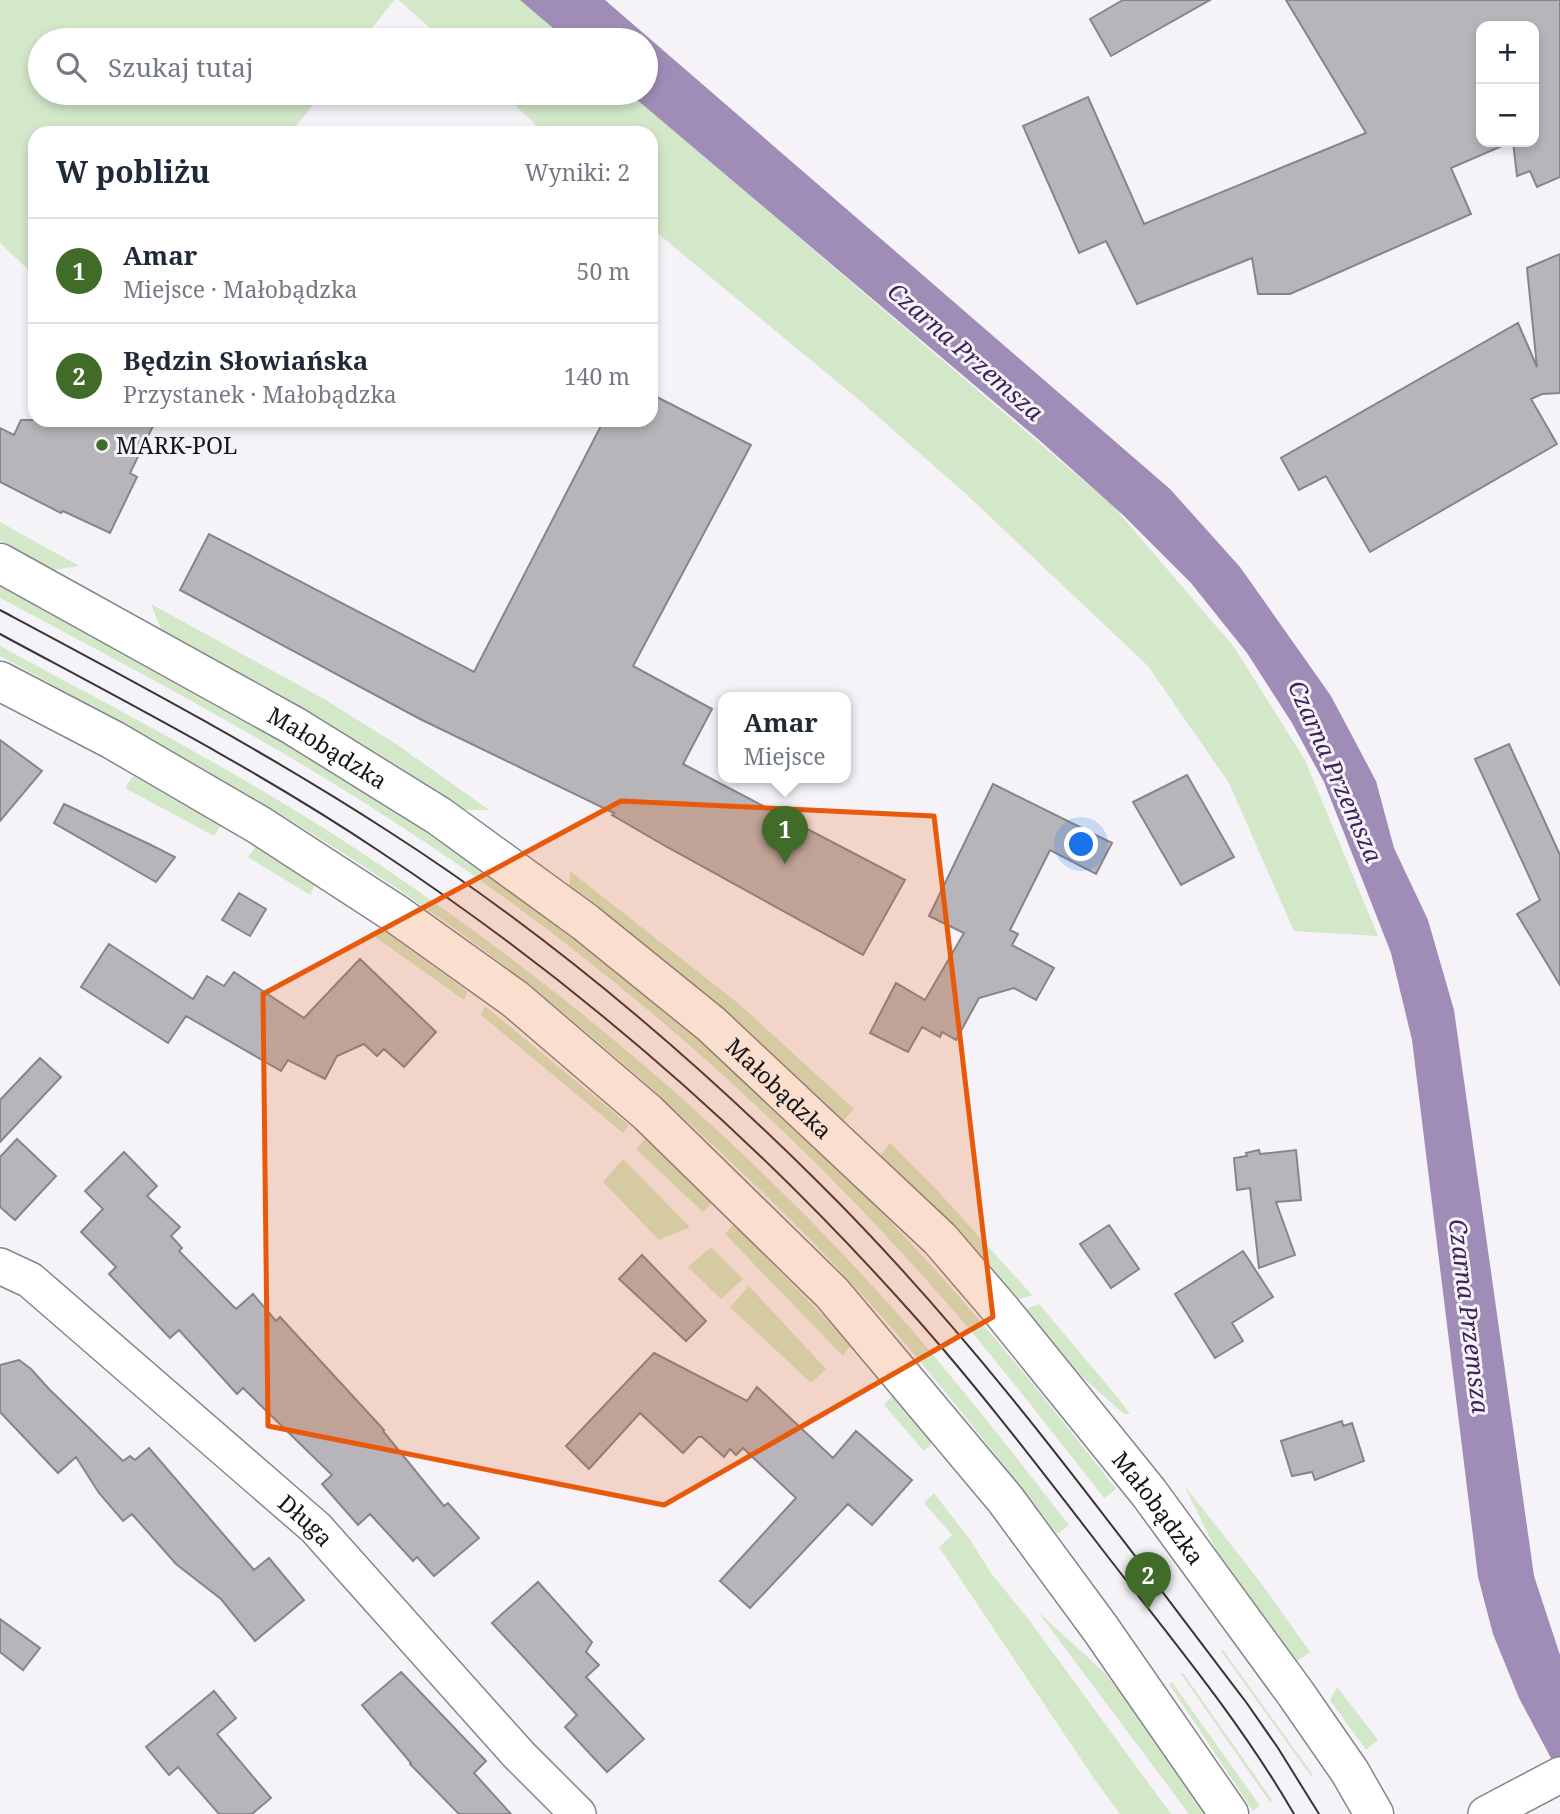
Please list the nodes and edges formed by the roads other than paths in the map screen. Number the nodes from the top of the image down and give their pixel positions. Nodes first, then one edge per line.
1 (0, 563) edge
2 (0, 681) edge
3 (0, 1266) edge
4 (1560, 1775) edge
5 (1366, 1807) edge
6 (1494, 1810) edge
7 (578, 1814) edge
8 (1229, 1814) edge

1 - 5 street, Małobądzka
2 - 8 street
3 - 7 street, Długa
4 - 6 street

